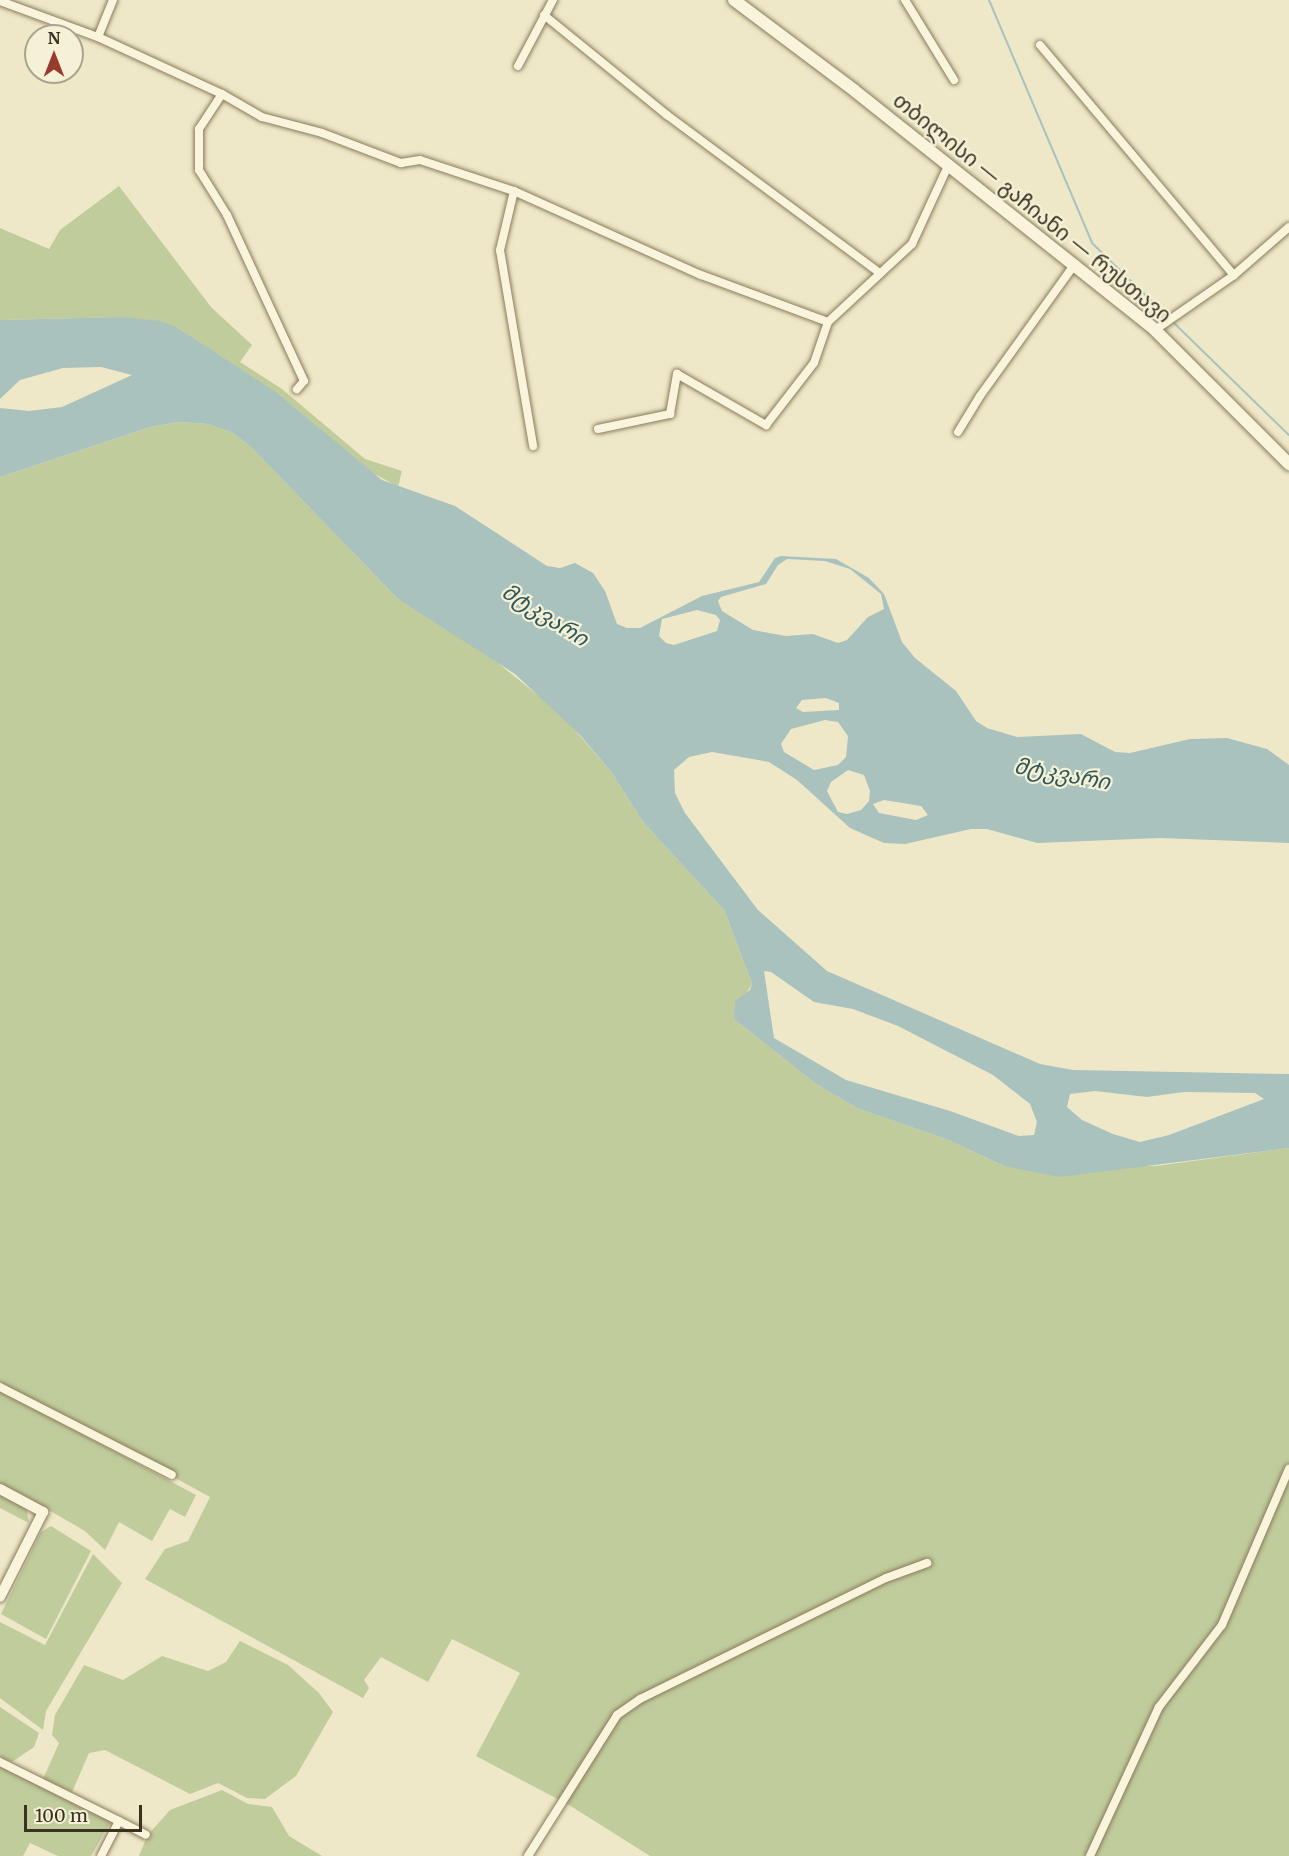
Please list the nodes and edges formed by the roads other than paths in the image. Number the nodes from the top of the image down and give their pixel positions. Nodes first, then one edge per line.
1 (113, 0) edge
2 (554, 0) edge
3 (734, 0) edge
4 (905, 0) edge
5 (0, 1) edge
6 (544, 15) junction
7 (98, 37) junction
8 (1040, 45) dead end
9 (518, 66) dead end
10 (954, 80) dead end
11 (222, 94) junction
12 (948, 166) junction
13 (514, 191) junction
14 (1289, 227) edge
15 (1076, 264) junction
16 (880, 273) junction
17 (1234, 275) junction
18 (828, 322) junction
19 (1160, 328) junction
20 (297, 389) dead end
21 (598, 429) dead end
22 (958, 432) dead end
23 (533, 446) dead end
24 (1289, 464) edge
25 (0, 1387) edge
26 (1289, 1468) edge
27 (171, 1475) dead end
28 (0, 1489) edge
29 (927, 1563) dead end
30 (0, 1597) edge
31 (0, 1762) edge
32 (119, 1821) junction
33 (146, 1835) dead end
34 (101, 1856) edge
35 (528, 1856) edge
36 (1090, 1856) edge

1 - 7 street
2 - 6 street
3 - 12 main road, თბილისი — გაჩიანი — რუსთავი
4 - 10 street
5 - 7 street
6 - 9 street
6 - 16 street
7 - 11 street
8 - 17 street
11 - 13 street
11 - 20 street
12 - 15 main road, თბილისი — გაჩიანი — რუსთავი
12 - 16 street
13 - 18 street
13 - 23 street
14 - 17 street
15 - 19 main road, თბილისი — გაჩიანი — რუსთავი
15 - 22 street
16 - 18 street
17 - 19 street
18 - 21 street
19 - 24 main road, თბილისი — გაჩიანი — რუსთავი
25 - 27 street
26 - 36 street
28 - 30 street
29 - 35 street
31 - 32 street
32 - 33 street
32 - 34 street

